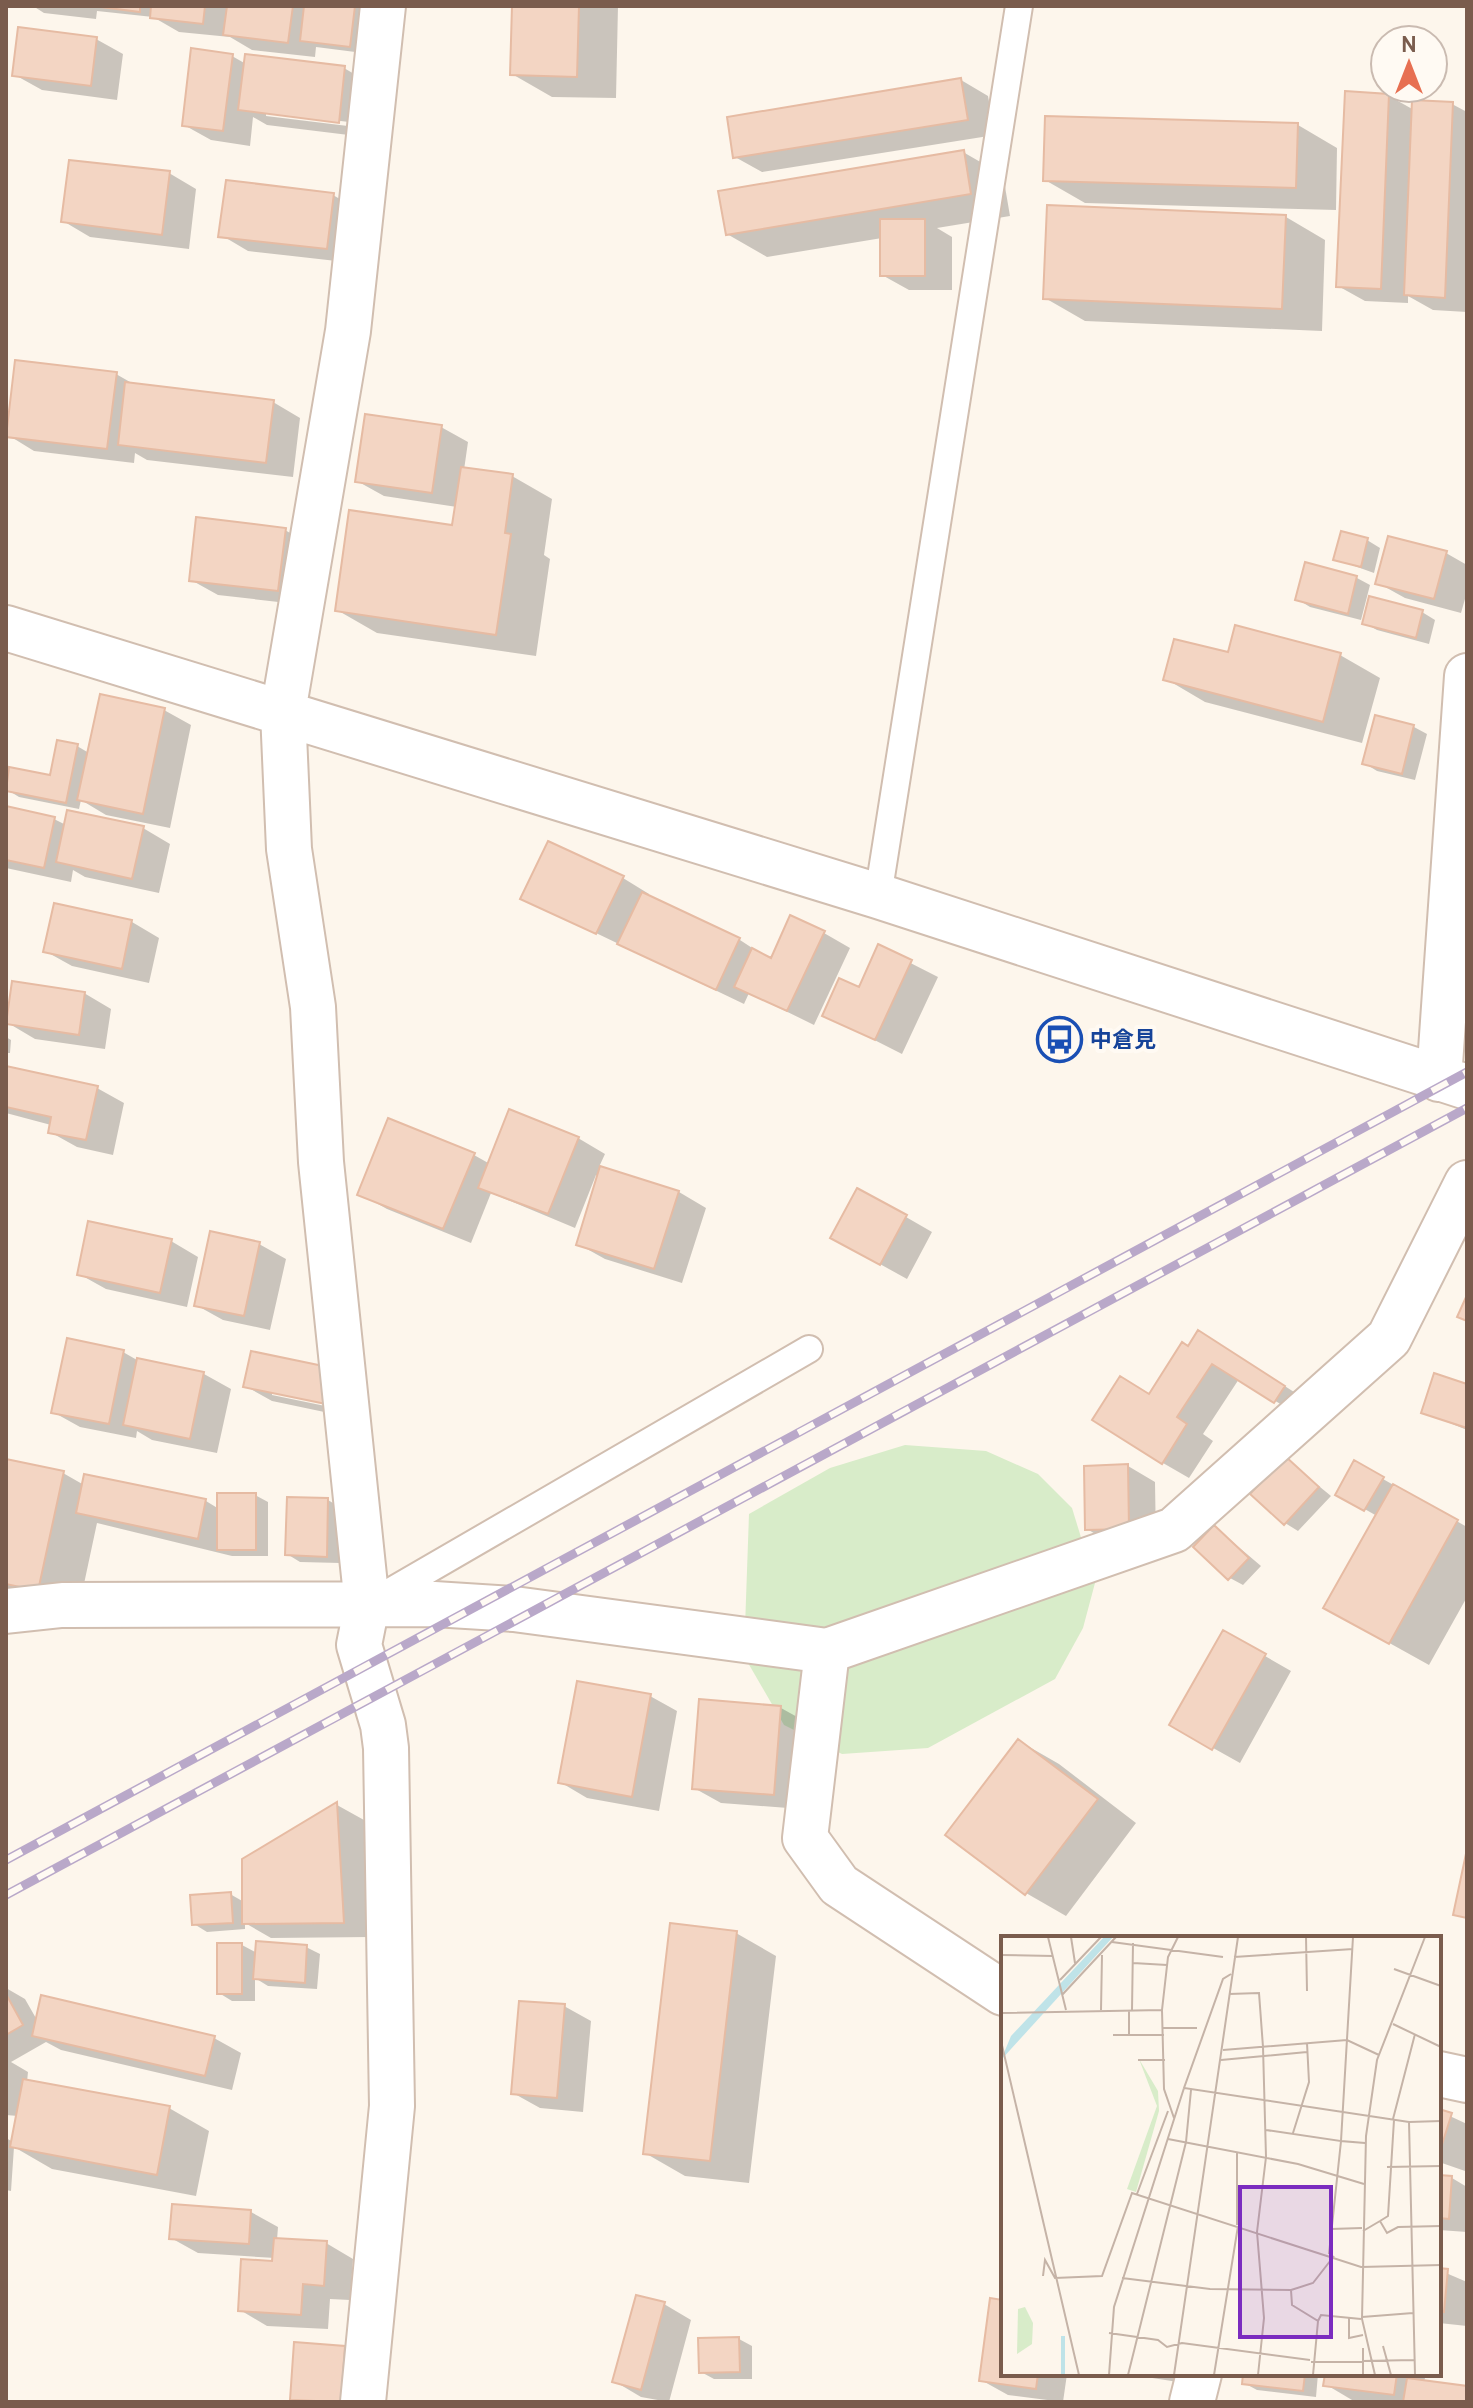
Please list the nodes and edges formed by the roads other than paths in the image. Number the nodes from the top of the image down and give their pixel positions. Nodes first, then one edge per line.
1 (383, 6) edge
2 (1019, 6) edge
3 (6, 628) edge
4 (1467, 676) edge
5 (283, 712) junction
6 (878, 896) junction
7 (1453, 1083) edge
8 (1467, 1183) edge
9 (809, 1349) dead end
10 (367, 1605) junction
11 (6, 1611) edge
12 (827, 1651) junction
13 (1001, 1992) edge
14 (1441, 2074) edge
15 (1467, 2080) edge
16 (1198, 2376) edge
17 (363, 2402) edge
18 (1192, 2402) edge

1 - 5 street
2 - 6 lane
3 - 5 street
4 - 7 street
5 - 6 street
5 - 10 street
6 - 7 street
8 - 12 street
9 - 10 lane
10 - 11 street
10 - 12 street
10 - 17 street
12 - 13 street
14 - 15 street
16 - 18 street

